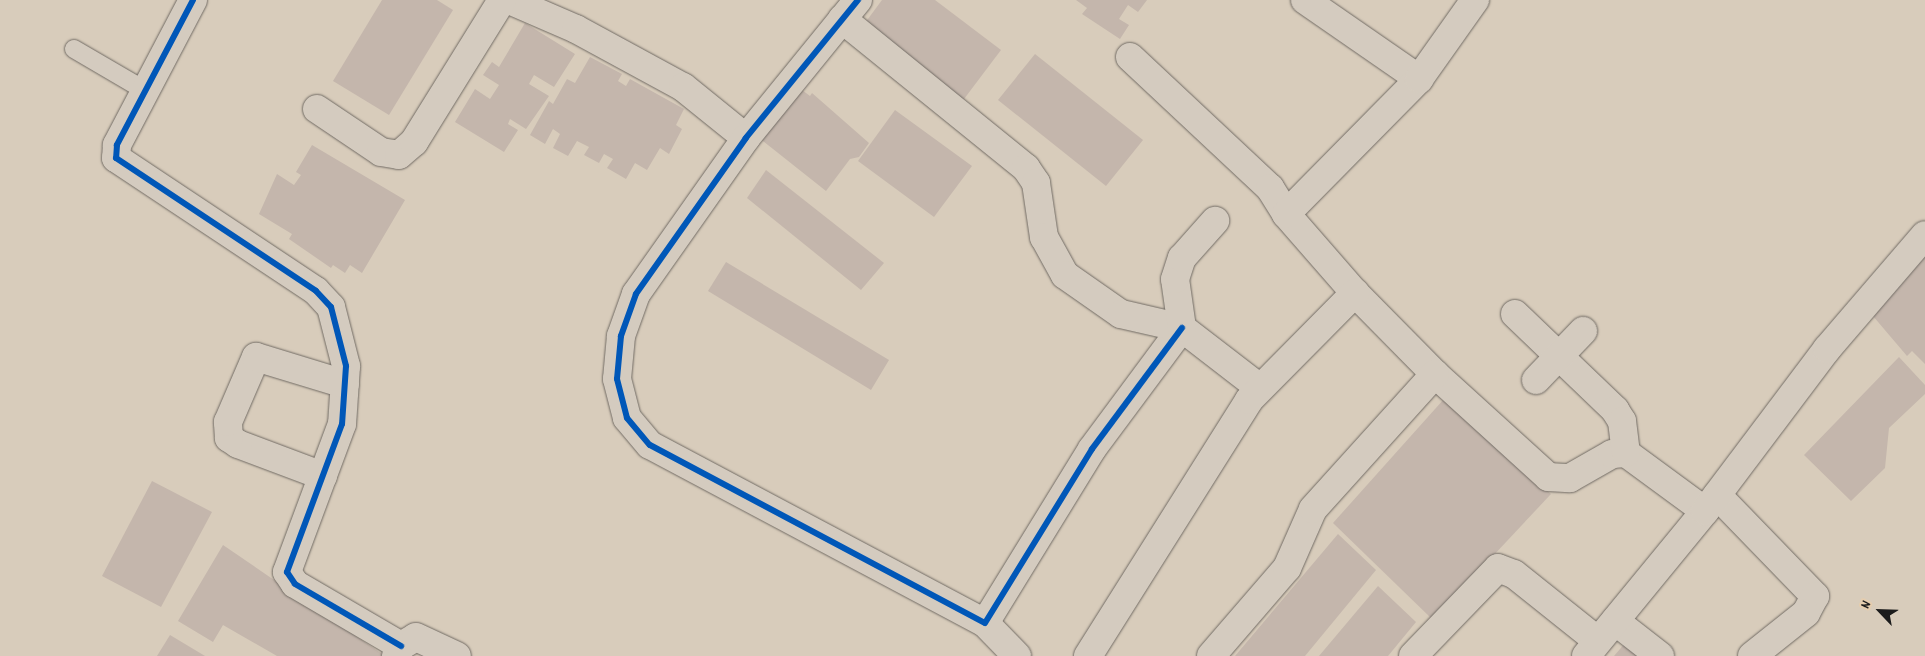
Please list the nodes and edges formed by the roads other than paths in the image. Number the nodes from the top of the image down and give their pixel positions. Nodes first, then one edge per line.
1 (193, 0) edge
2 (502, 0) edge
3 (509, 0) edge
4 (1306, 0) edge
5 (1475, 0) edge
6 (850, 10) edge
7 (74, 49) dead end
8 (1130, 57) dead end
9 (1420, 79) junction
10 (146, 91) junction
11 (317, 109) dead end
12 (746, 138) junction
13 (1286, 214) junction
14 (1215, 221) dead end
15 (1925, 235) edge
16 (1355, 293) junction
17 (1515, 314) dead end
18 (1182, 328) junction
19 (1583, 331) dead end
20 (1559, 356) junction
21 (1435, 374) junction
22 (1536, 380) dead end
23 (345, 384) junction
24 (1260, 388) junction
25 (1626, 453) junction
26 (323, 476) junction
27 (1711, 503) junction
28 (1615, 620) junction
29 (985, 623) junction
30 (1592, 649) edge
31 (399, 651) edge
32 (457, 656) edge
33 (1017, 656) edge
34 (1088, 656) edge
35 (1211, 656) edge
36 (1413, 656) edge
37 (1660, 656) edge
38 (1752, 656) edge

1 - 10 street
2 - 11 street
3 - 12 street
4 - 9 street
5 - 9 street
6 - 12 street
6 - 18 street
7 - 10 lane
8 - 13 street
9 - 13 street
10 - 23 street
12 - 29 street
13 - 16 street
14 - 18 street
15 - 27 street
16 - 21 street
16 - 24 street
17 - 20 street
18 - 24 street
18 - 29 street
19 - 20 street
20 - 22 street
20 - 25 street
21 - 25 street
21 - 35 street
23 - 26 street
23 - 26 street
24 - 34 street
25 - 27 street
26 - 31 street
27 - 28 street
27 - 38 street
28 - 30 street
28 - 37 street
29 - 33 street
30 - 36 street
31 - 32 street

